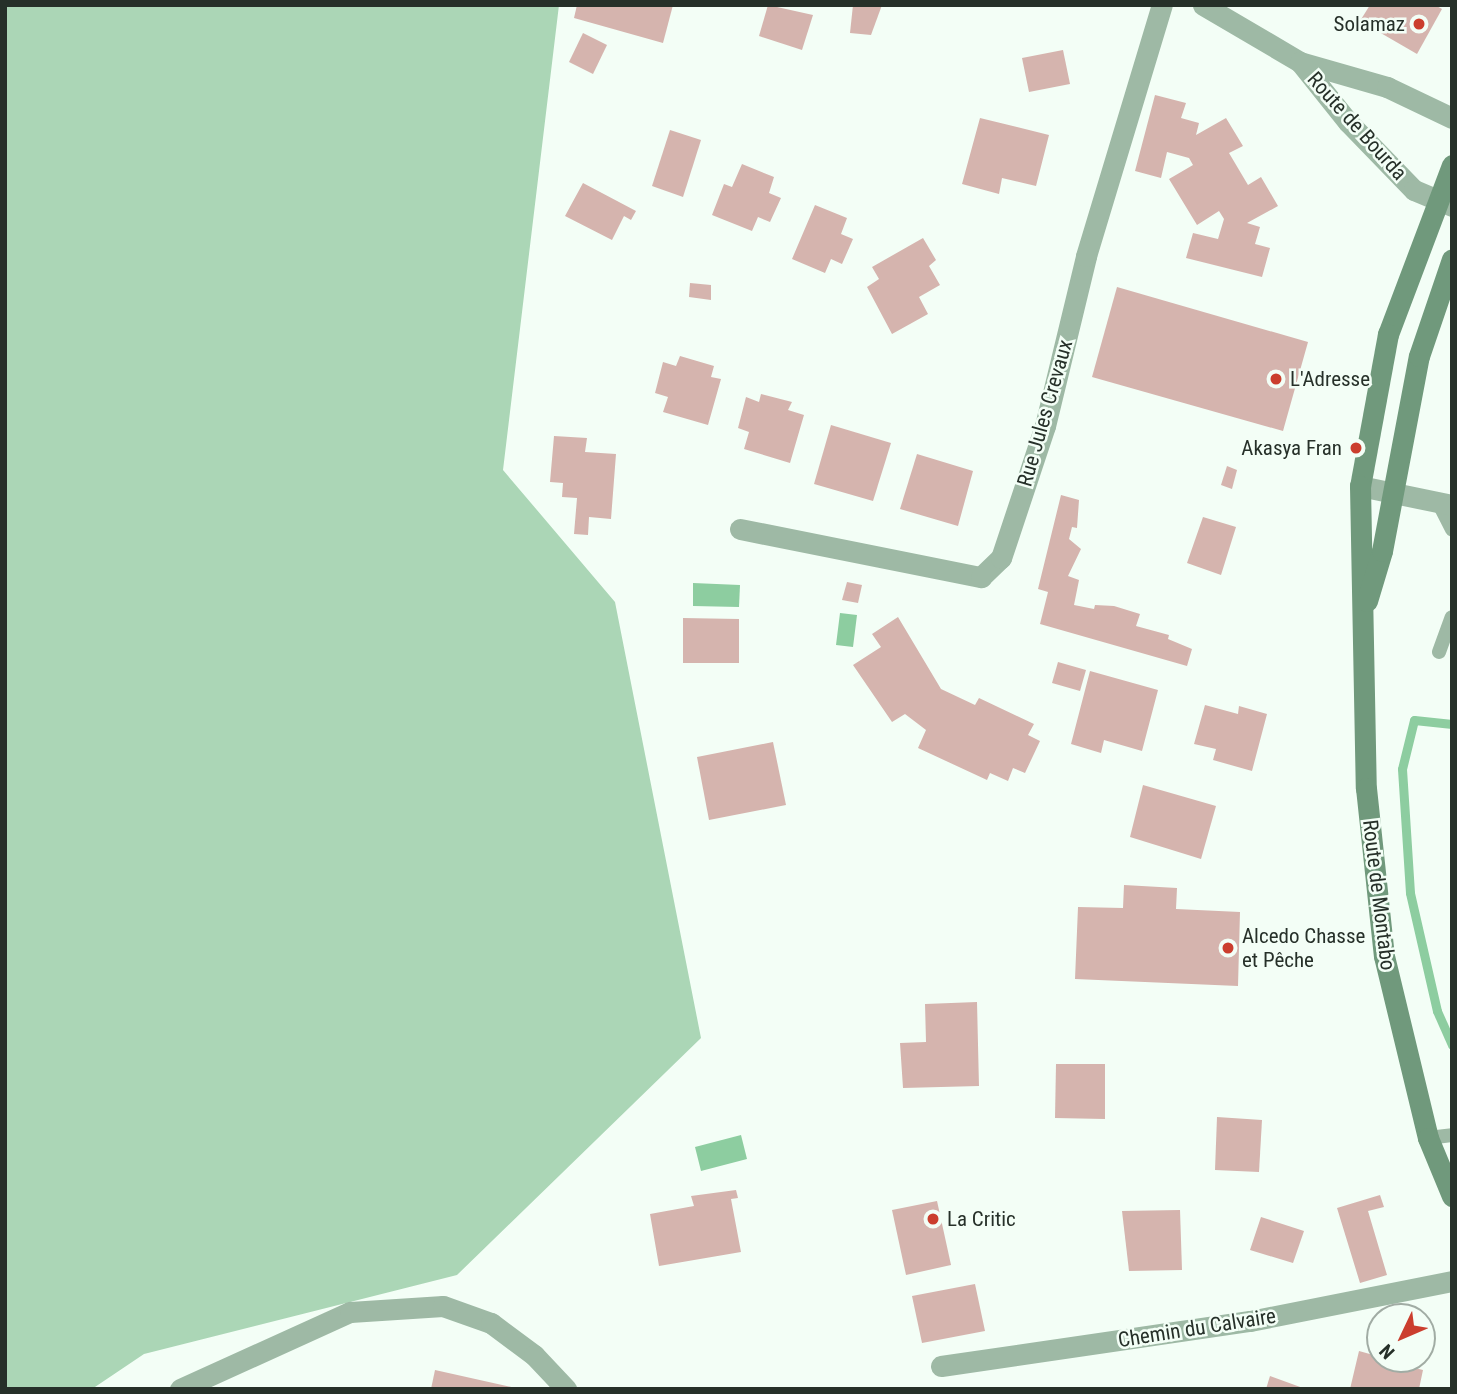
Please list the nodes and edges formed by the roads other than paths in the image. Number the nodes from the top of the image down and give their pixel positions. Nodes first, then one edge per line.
1 (1161, 5) edge
2 (1202, 5) edge
3 (1300, 62) junction
4 (1452, 118) edge
5 (1452, 165) edge
6 (1444, 204) edge
7 (1452, 259) edge
8 (1360, 486) junction
9 (1391, 491) junction
10 (1445, 504) edge
11 (740, 529) dead end
12 (1452, 530) edge
13 (1452, 617) edge
14 (1360, 627) junction
15 (1440, 652) dead end
16 (1452, 1135) edge
17 (1429, 1138) junction
18 (1452, 1196) edge
19 (1452, 1280) edge
20 (941, 1366) dead end
21 (180, 1389) edge
22 (566, 1389) edge

1 - 11 street, Rue Jules Crevaux
2 - 3 street, Route de Bourda
3 - 4 street, Route de Bourda
3 - 6 street, Route de Bourda
5 - 6 main road, Route de Montabo
6 - 8 main road, Route de Montabo
7 - 9 main road, Route de Montabo
8 - 9 street
8 - 14 main road, Route de Montabo
9 - 10 street
9 - 14 main road, Route de Montabo
10 - 12 lane
13 - 15 lane
14 - 17 main road, Route de Montabo
16 - 17 lane
17 - 18 main road, Route de Montabo
19 - 20 street, Chemin du Calvaire
21 - 22 street

